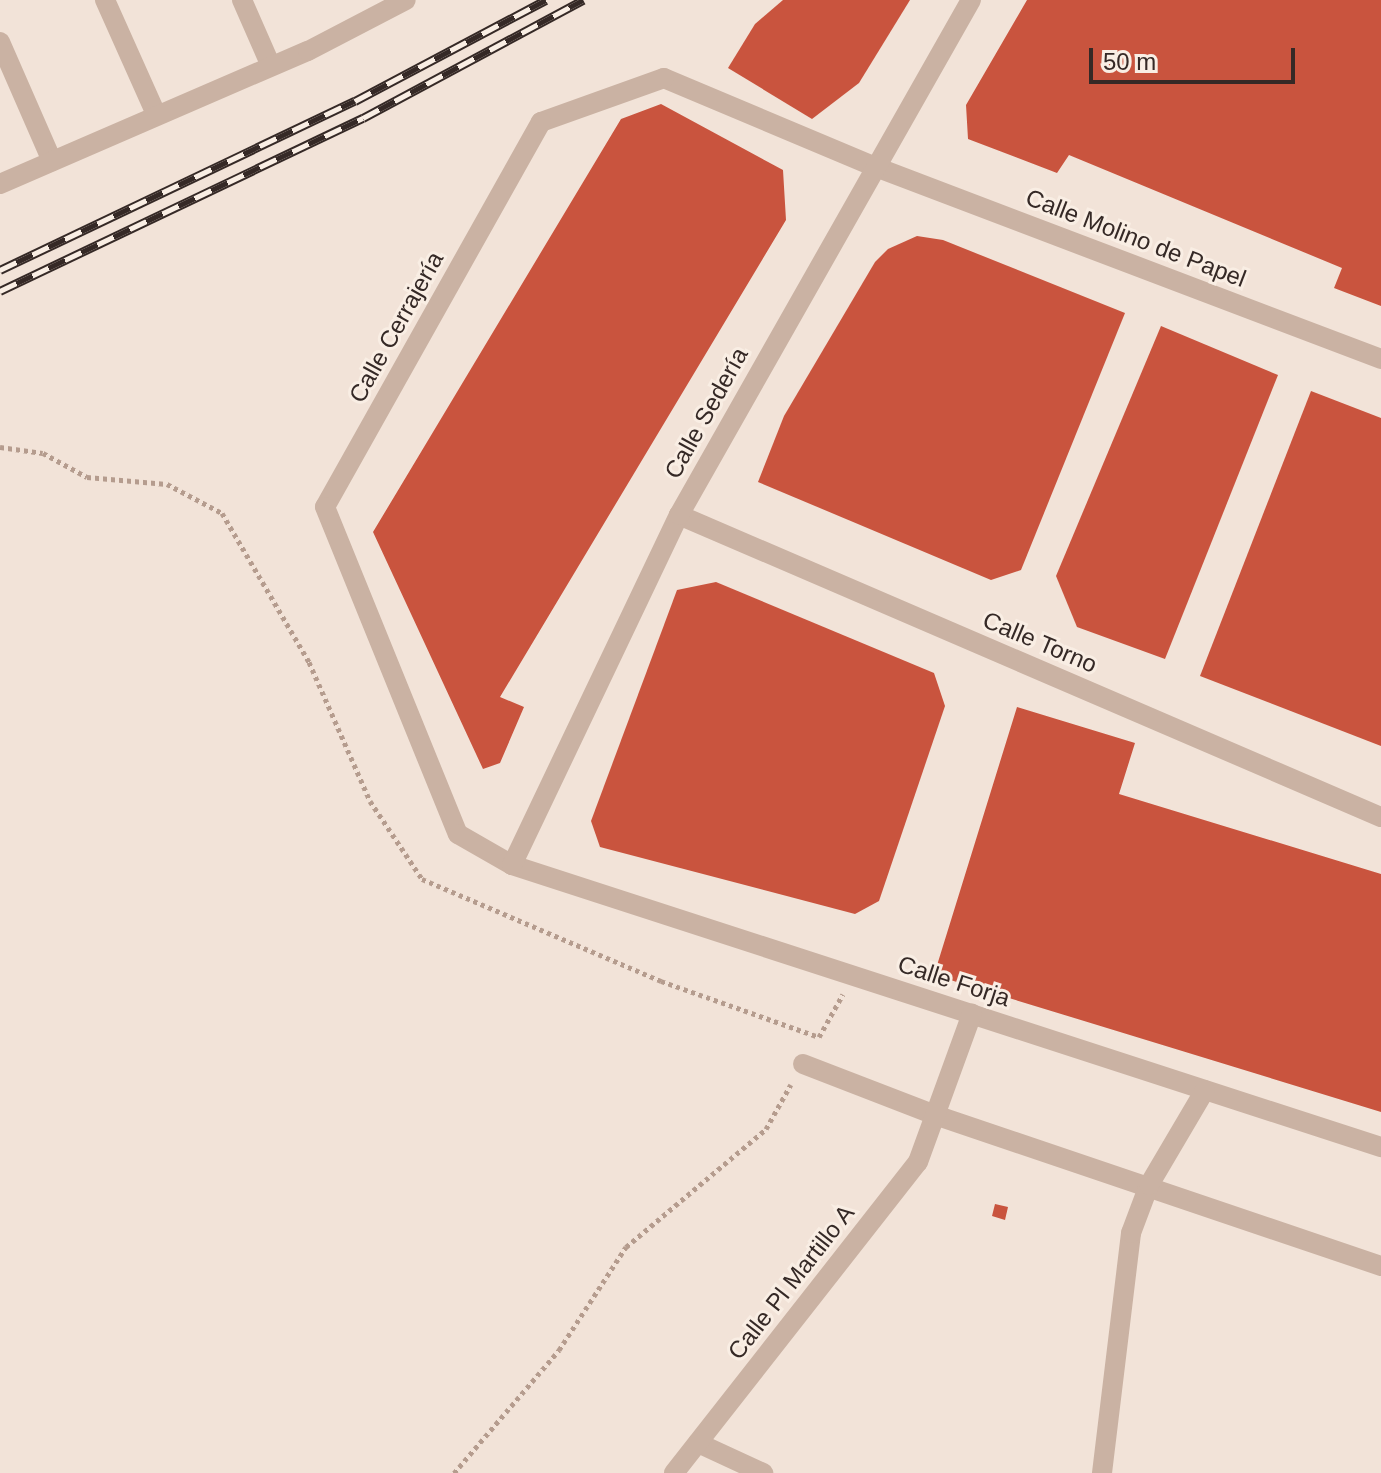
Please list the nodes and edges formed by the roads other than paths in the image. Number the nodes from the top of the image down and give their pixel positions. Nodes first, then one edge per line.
1 (105, 0) edge
2 (406, 0) edge
3 (971, 0) edge
4 (249, 2) edge
5 (0, 42) edge
6 (271, 66) junction
7 (156, 114) junction
8 (52, 161) junction
9 (873, 166) junction
10 (0, 184) edge
11 (1381, 359) edge
12 (679, 515) junction
13 (1381, 817) edge
14 (512, 865) junction
15 (972, 1014) junction
16 (803, 1064) road end
17 (1205, 1090) junction
18 (935, 1115) junction
19 (1381, 1147) edge
20 (1149, 1185) junction
21 (1380, 1263) edge
22 (698, 1443) junction
23 (674, 1473) edge
24 (763, 1473) edge
25 (1102, 1473) edge

1 - 7 street
2 - 6 street
3 - 9 street, Calle Sedería
4 - 6 street
5 - 8 street
6 - 7 street
7 - 8 street
8 - 10 street
9 - 11 street, Calle Molino de Papel
9 - 12 street, Calle Sedería
9 - 14 street, Calle Cerrajería
12 - 13 street, Calle Torno
12 - 14 street, Calle Sedería
14 - 15 street, Calle Forja
15 - 17 street, Calle Forja
15 - 18 street, Calle Pl Martillo A
16 - 18 street
17 - 19 street, Calle Forja
17 - 20 street
18 - 20 street
18 - 22 street, Calle Pl Martillo A
20 - 21 street
20 - 25 street
22 - 23 street, Calle Pl Martillo A
22 - 24 street

